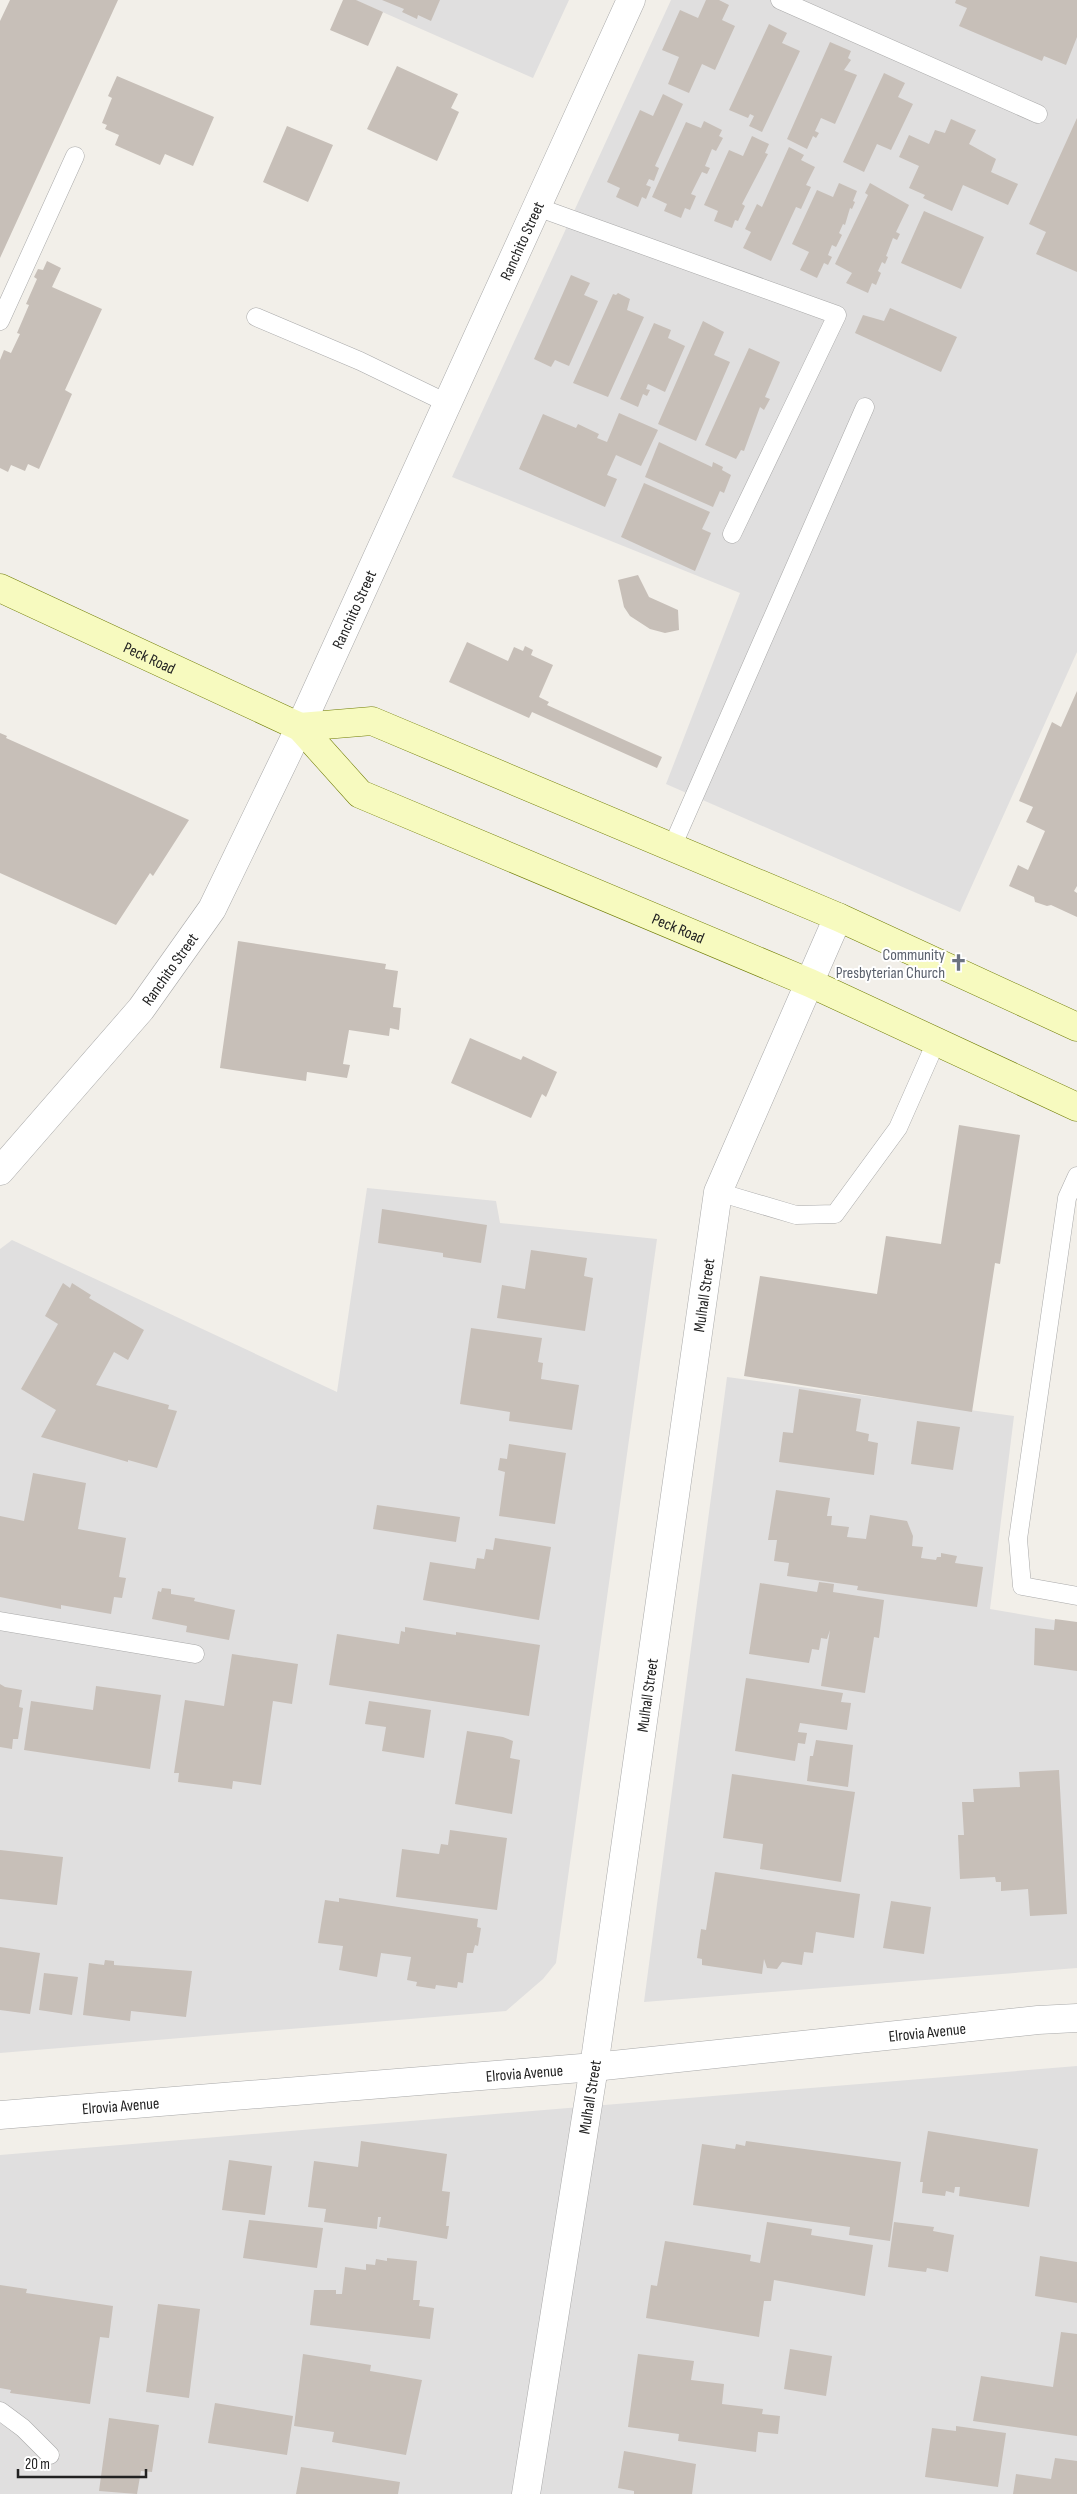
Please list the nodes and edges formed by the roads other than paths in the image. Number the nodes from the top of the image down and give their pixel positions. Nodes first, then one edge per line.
1 (631, 0) edge
2 (780, 0) edge
3 (1038, 114) dead end
4 (75, 156) dead end
5 (537, 207) junction
6 (256, 317) dead end
7 (0, 321) edge
8 (447, 404) junction
9 (865, 407) dead end
10 (732, 534) dead end
11 (0, 588) edge
12 (300, 727) junction
13 (672, 847) junction
14 (838, 917) junction
15 (810, 983) junction
16 (1077, 1028) edge
17 (936, 1042) junction
18 (1077, 1107) edge
19 (0, 1171) edge
20 (1077, 1176) edge
21 (718, 1192) junction
22 (1070, 1238) edge
23 (1077, 1596) edge
24 (0, 1621) edge
25 (195, 1654) dead end
26 (1077, 2018) edge
27 (594, 2067) junction
28 (0, 2115) edge
29 (0, 2411) edge
30 (50, 2455) dead end
31 (526, 2494) edge

1 - 5 street, Ranchito Street
2 - 3 lane
4 - 7 lane
5 - 8 street, Ranchito Street
5 - 10 lane
6 - 8 lane
8 - 12 street, Ranchito Street
9 - 13 lane
11 - 12 main road, Peck Road
12 - 13 main road, Peck Road
12 - 15 main road, Peck Road
12 - 19 street, Ranchito Street
13 - 14 main road, Peck Road
14 - 15 street, Mulhall Street
14 - 16 main road, Peck Road
15 - 17 main road, Peck Road
15 - 21 street, Mulhall Street
17 - 18 main road, Peck Road
17 - 21 lane
20 - 22 lane
21 - 27 street, Mulhall Street
22 - 23 lane
24 - 25 lane
26 - 27 street, Elrovia Avenue
27 - 28 street, Elrovia Avenue
27 - 31 street, Mulhall Street
29 - 30 lane

